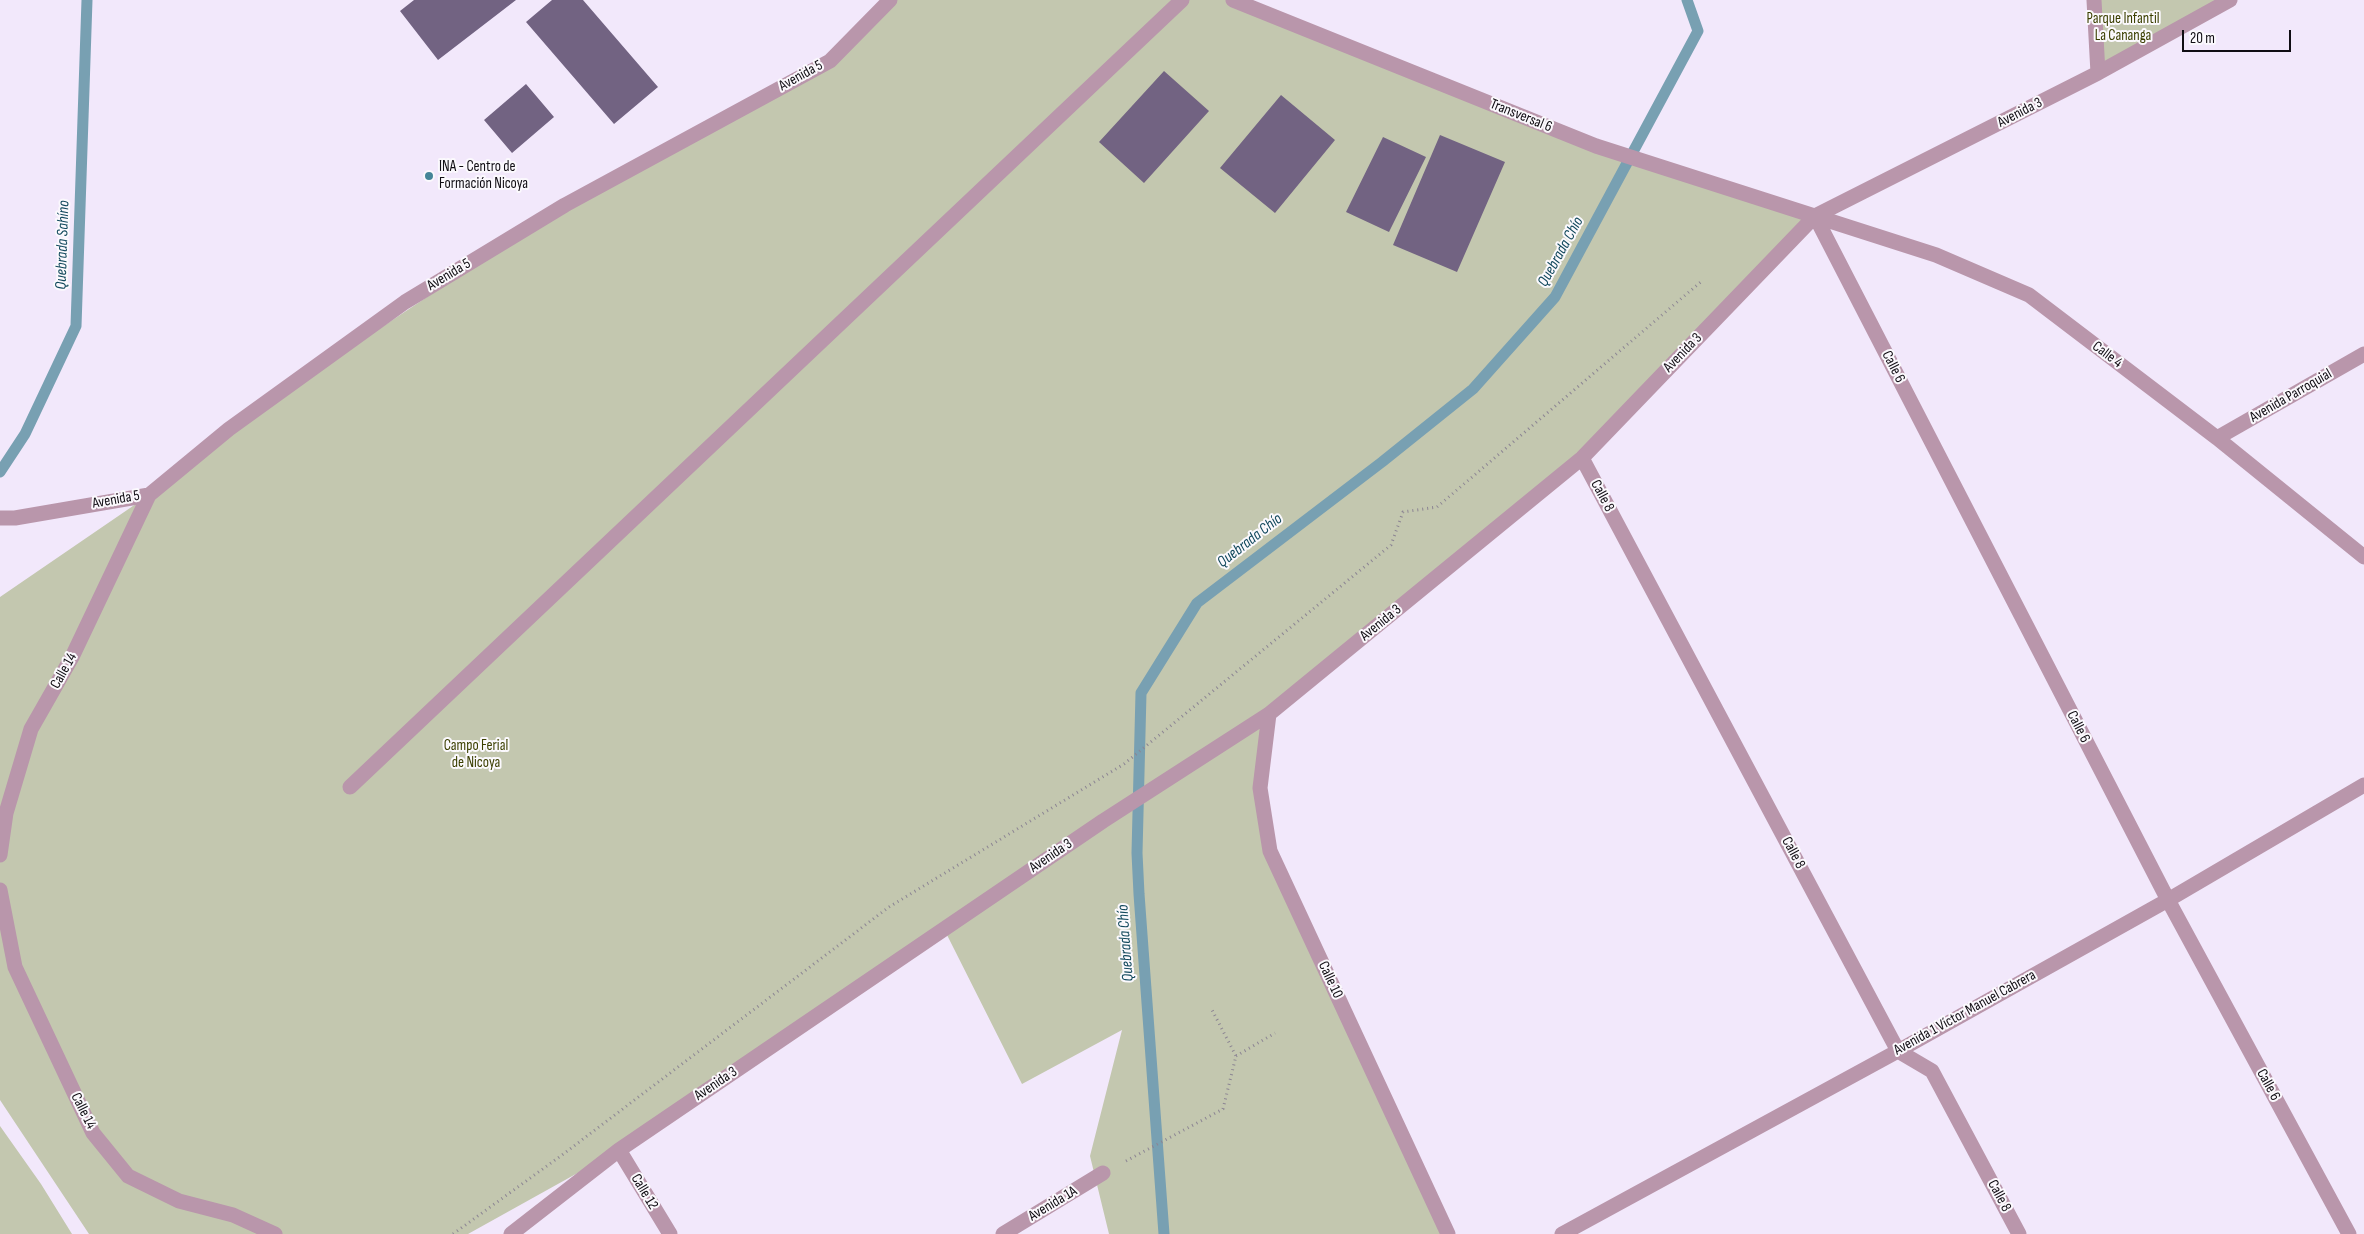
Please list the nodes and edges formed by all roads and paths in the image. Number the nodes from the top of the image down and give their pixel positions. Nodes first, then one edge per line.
1 (890, 0) edge
2 (1182, 0) edge
3 (1233, 0) edge
4 (2094, 0) edge
5 (2230, 0) edge
6 (2098, 73) junction
7 (1815, 216) junction
8 (1703, 280) dead end
9 (2364, 354) edge
10 (2217, 438) junction
11 (1582, 458) junction
12 (149, 495) junction
13 (0, 518) edge
14 (2364, 557) edge
15 (1269, 714) junction
16 (2364, 785) edge
17 (350, 787) dead end
18 (0, 855) edge
19 (0, 890) edge
20 (2168, 900) junction
21 (1211, 1008) dead end
22 (1275, 1033) dead end
23 (1898, 1051) junction
24 (1236, 1056) junction
25 (619, 1150) junction
26 (1103, 1173) joint
27 (275, 1234) edge
28 (453, 1234) edge
29 (511, 1234) edge
30 (670, 1234) edge
31 (1003, 1234) edge
32 (1448, 1234) edge
33 (1562, 1234) edge
34 (2019, 1234) edge
35 (2349, 1234) edge

1 - 12 street, Avenida 5
2 - 17 street
3 - 7 street, Transversal 6
4 - 6 street
5 - 6 street, Avenida 3
6 - 7 street, Avenida 3
7 - 10 street, Calle 4
7 - 11 street, Avenida 3
7 - 20 street, Calle 6
8 - 28 path
9 - 10 street, Avenida Parroquial
10 - 14 street, Calle 4
11 - 15 street, Avenida 3
11 - 23 street, Calle 8
12 - 13 street, Avenida 5
12 - 18 street, Calle 14
15 - 25 street, Avenida 3
15 - 32 street, Calle 10
16 - 20 street, Avenida 1 Víctor Manuel Cabrera
19 - 27 street, Calle 14
20 - 23 street, Avenida 1 Víctor Manuel Cabrera
20 - 35 street, Calle 6
21 - 24 path
22 - 24 path
23 - 33 street, Avenida 1 Víctor Manuel Cabrera
23 - 34 street, Calle 8
24 - 26 path
25 - 29 street, Avenida 3
25 - 30 street, Calle 12
26 - 31 street, Avenida 1A

